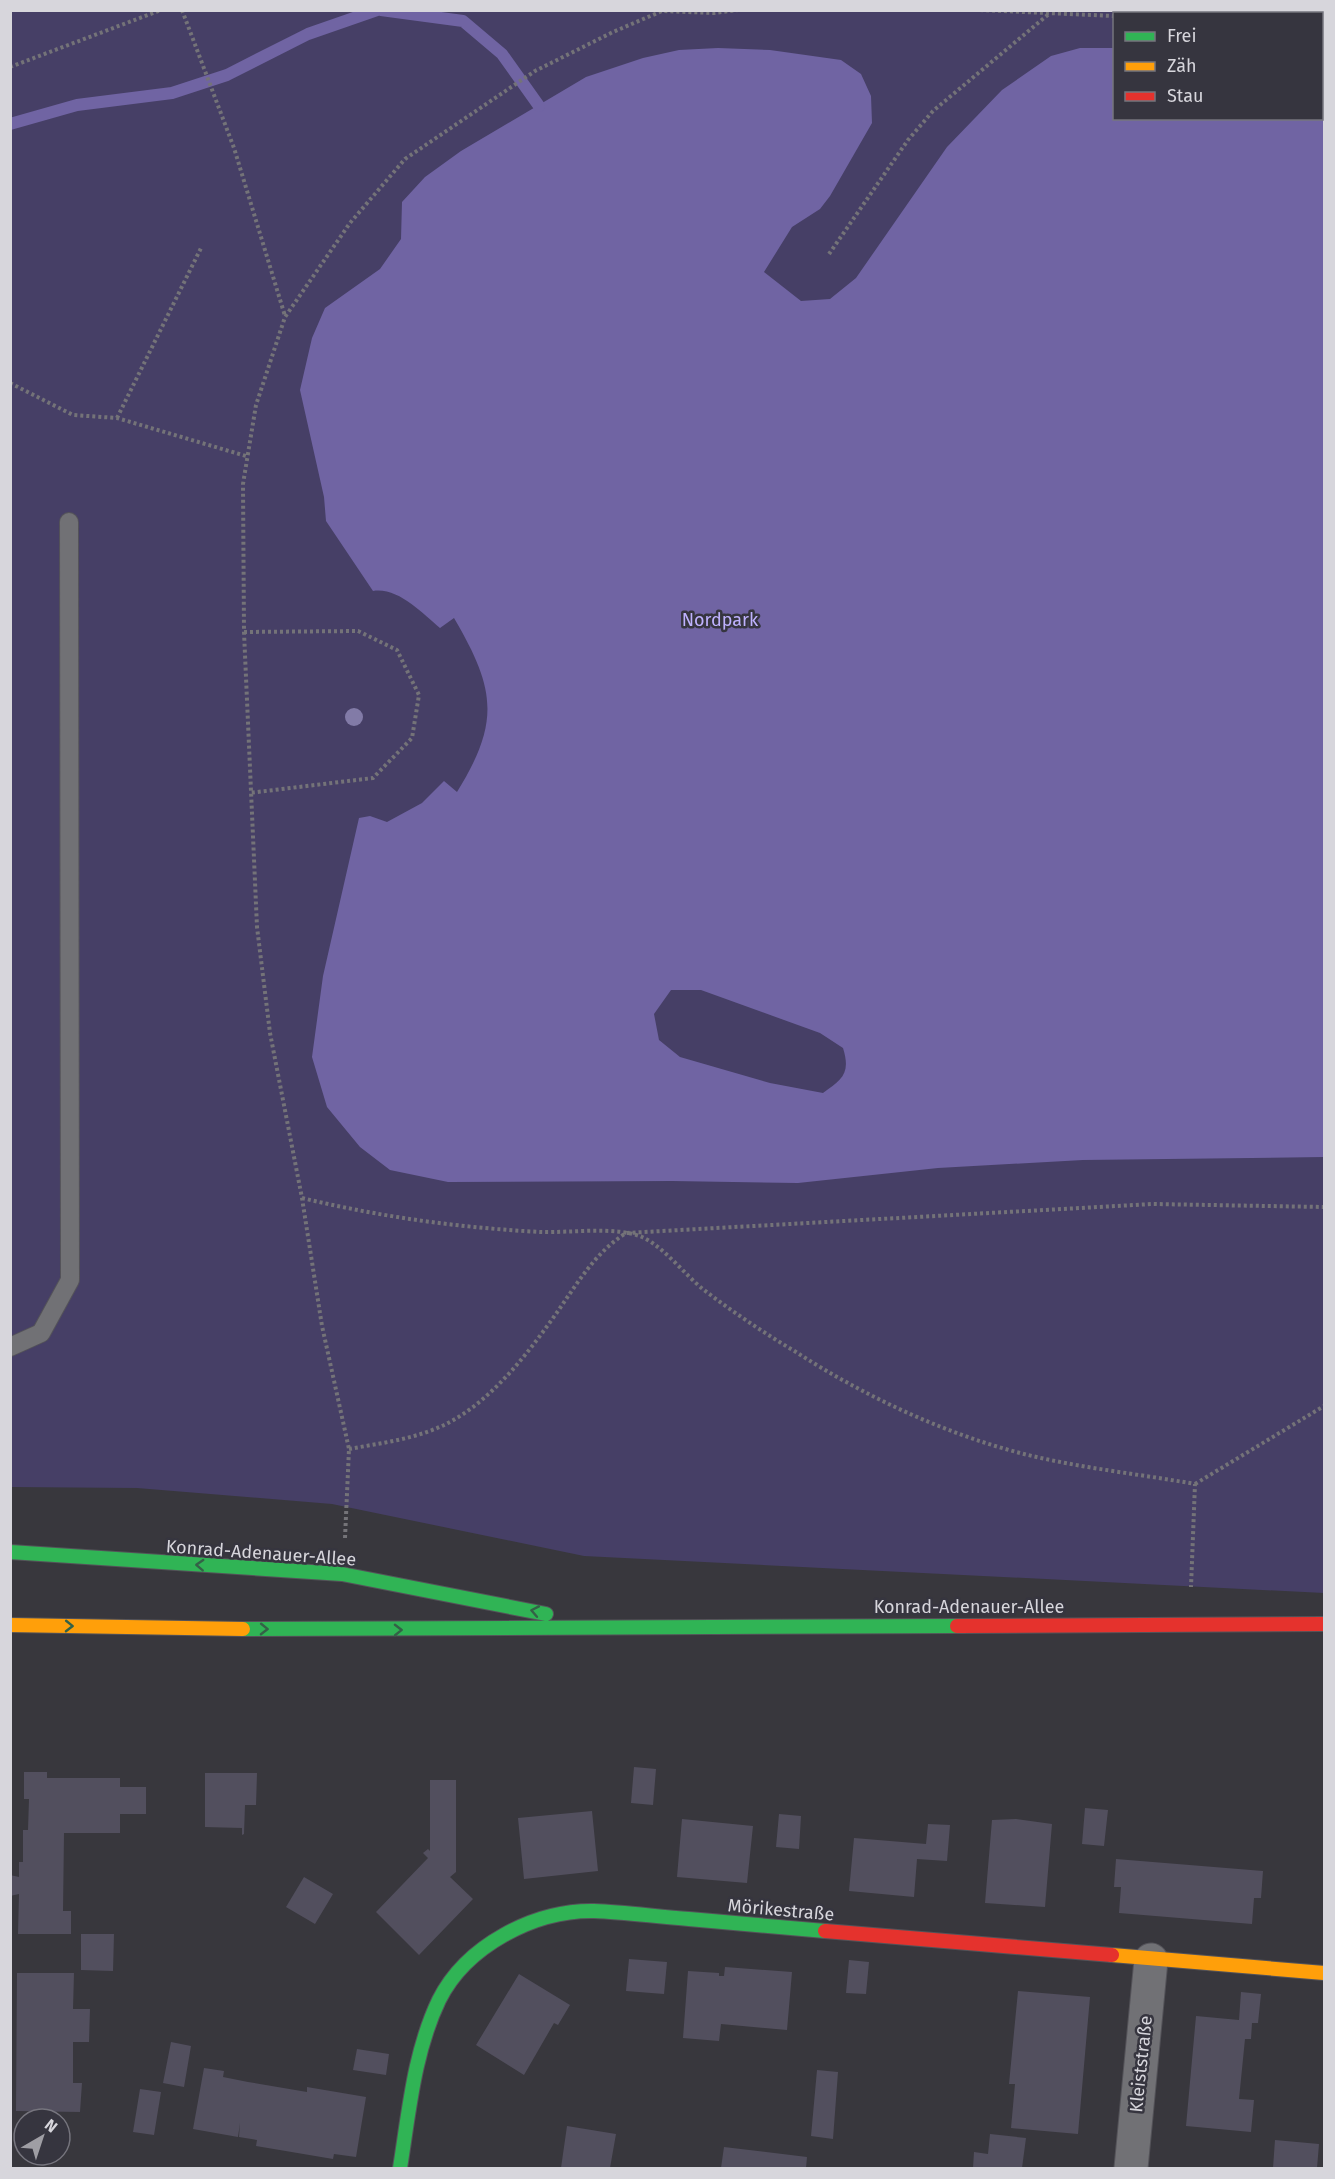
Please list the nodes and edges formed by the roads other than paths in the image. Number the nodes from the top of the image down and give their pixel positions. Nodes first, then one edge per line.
1 (69, 522) dead end
2 (10, 1347) edge
3 (10, 1552) edge
4 (1324, 1624) edge
5 (10, 1625) edge
6 (613, 1626) junction
7 (1151, 1960) junction
8 (1324, 1973) edge
9 (400, 2169) edge
10 (1131, 2169) edge

1 - 2 lane
6 -> 3 main road, Konrad-Adenauer-Allee
4 - 6 main road, Konrad-Adenauer-Allee
5 -> 6 main road, Konrad-Adenauer-Allee
7 - 8 main road, Mörikestraße
7 - 9 main road, Mörikestraße
7 - 10 street, Kleiststraße

